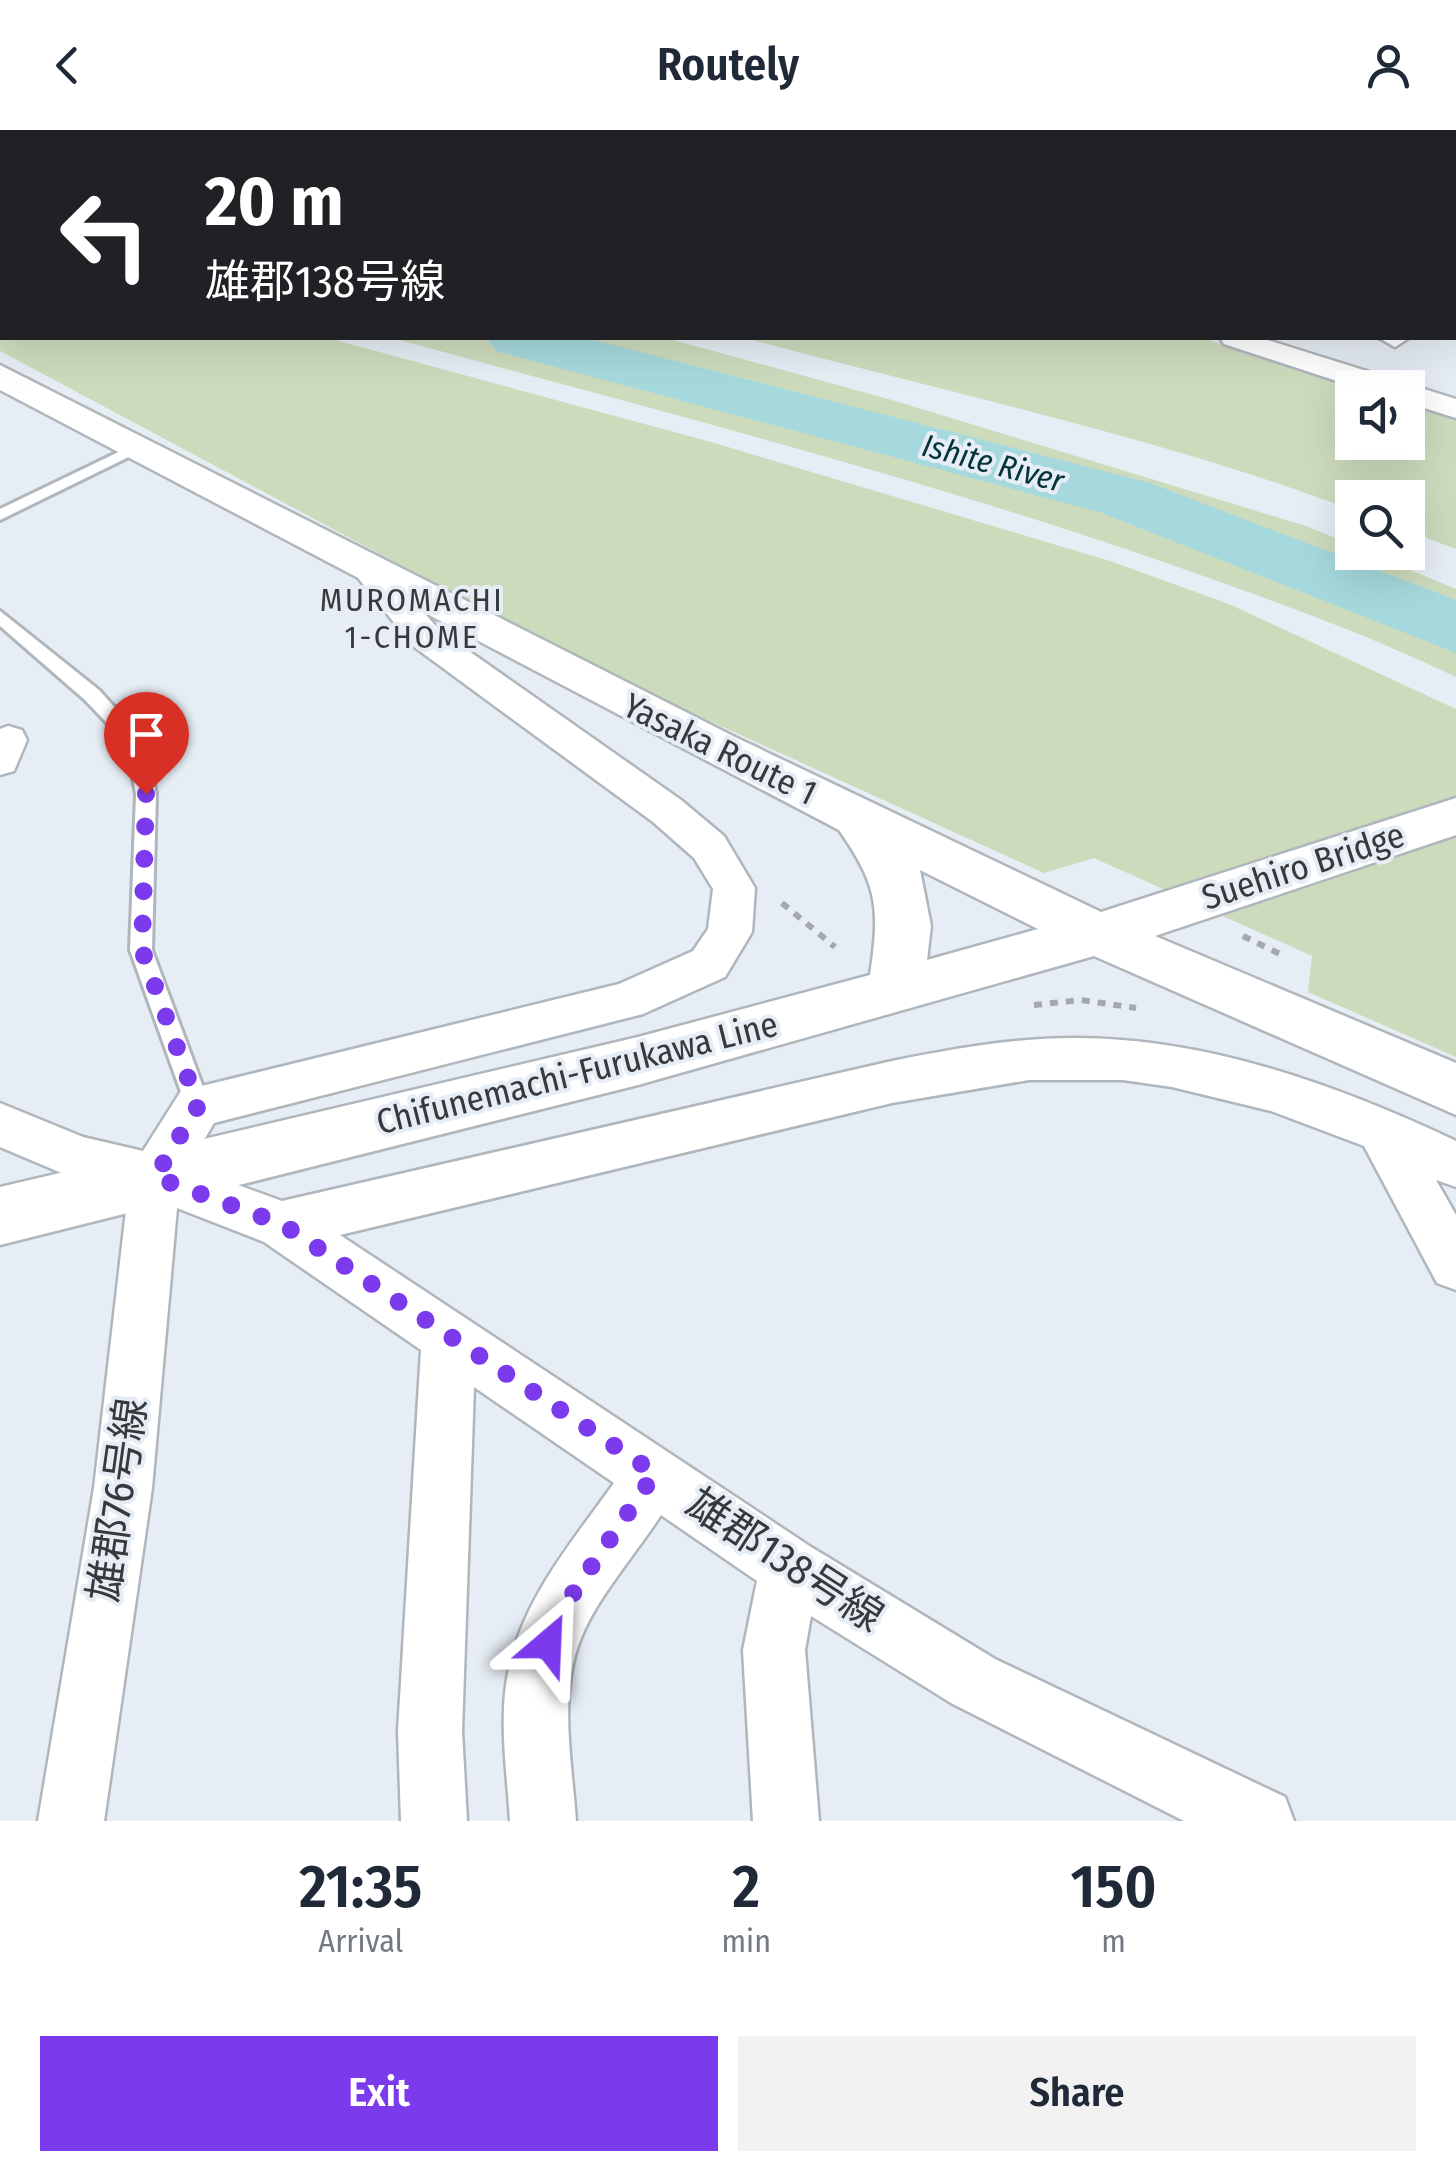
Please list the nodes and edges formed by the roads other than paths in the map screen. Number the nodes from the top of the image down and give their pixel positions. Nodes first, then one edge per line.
1 (1240, 340) edge
2 (1335, 370) edge
3 (0, 376) edge
4 (1425, 399) edge
5 (1456, 410) edge
6 (137, 449) junction
7 (0, 516) edge
8 (367, 568) junction
9 (0, 617) edge
10 (1456, 816) edge
11 (857, 817) junction
12 (1150, 917) joint
13 (1097, 934) junction
14 (896, 990) junction
15 (1456, 1090) edge
16 (198, 1106) junction
17 (0, 1124) edge
18 (1380, 1126) junction
19 (1456, 1165) edge
20 (155, 1177) junction
21 (0, 1216) edge
22 (282, 1224) junction
23 (1456, 1265) edge
24 (449, 1334) junction
25 (655, 1473) junction
26 (790, 1568) junction
27 (1181, 1802) edge
28 (71, 1821) edge
29 (434, 1821) edge
30 (543, 1821) edge
31 (786, 1821) edge
32 (1261, 1821) edge

1 - 2 street
3 - 6 street, Yasaka Route 1
4 - 5 street
6 - 7 lane
6 - 8 street, Yasaka Route 1
8 - 11 street, Yasaka Route 1
8 - 16 street
9 - 16 lane
10 - 12 street, Suehiro Bridge
11 - 13 street, Yasaka Route 1
11 - 14 street
12 - 13 street, Chifunemachi-Furukawa Line
13 - 14 street, Chifunemachi-Furukawa Line
13 - 15 street, Yasaka Route 1
14 - 20 street, Chifunemachi-Furukawa Line
16 - 20 street
17 - 20 street, 雄郡138号線
18 - 19 street
18 - 22 street
18 - 23 street
20 - 21 street, Chifunemachi-Furukawa Line
20 - 22 street, 雄郡138号線
20 - 28 street, 雄郡76号線
22 - 24 street, 雄郡138号線
24 - 25 street, 雄郡138号線
24 - 29 street
25 - 26 street, 雄郡138号線
25 - 30 street
26 - 27 street, 雄郡138号線
26 - 31 street
27 - 32 street, 雄郡138号線

